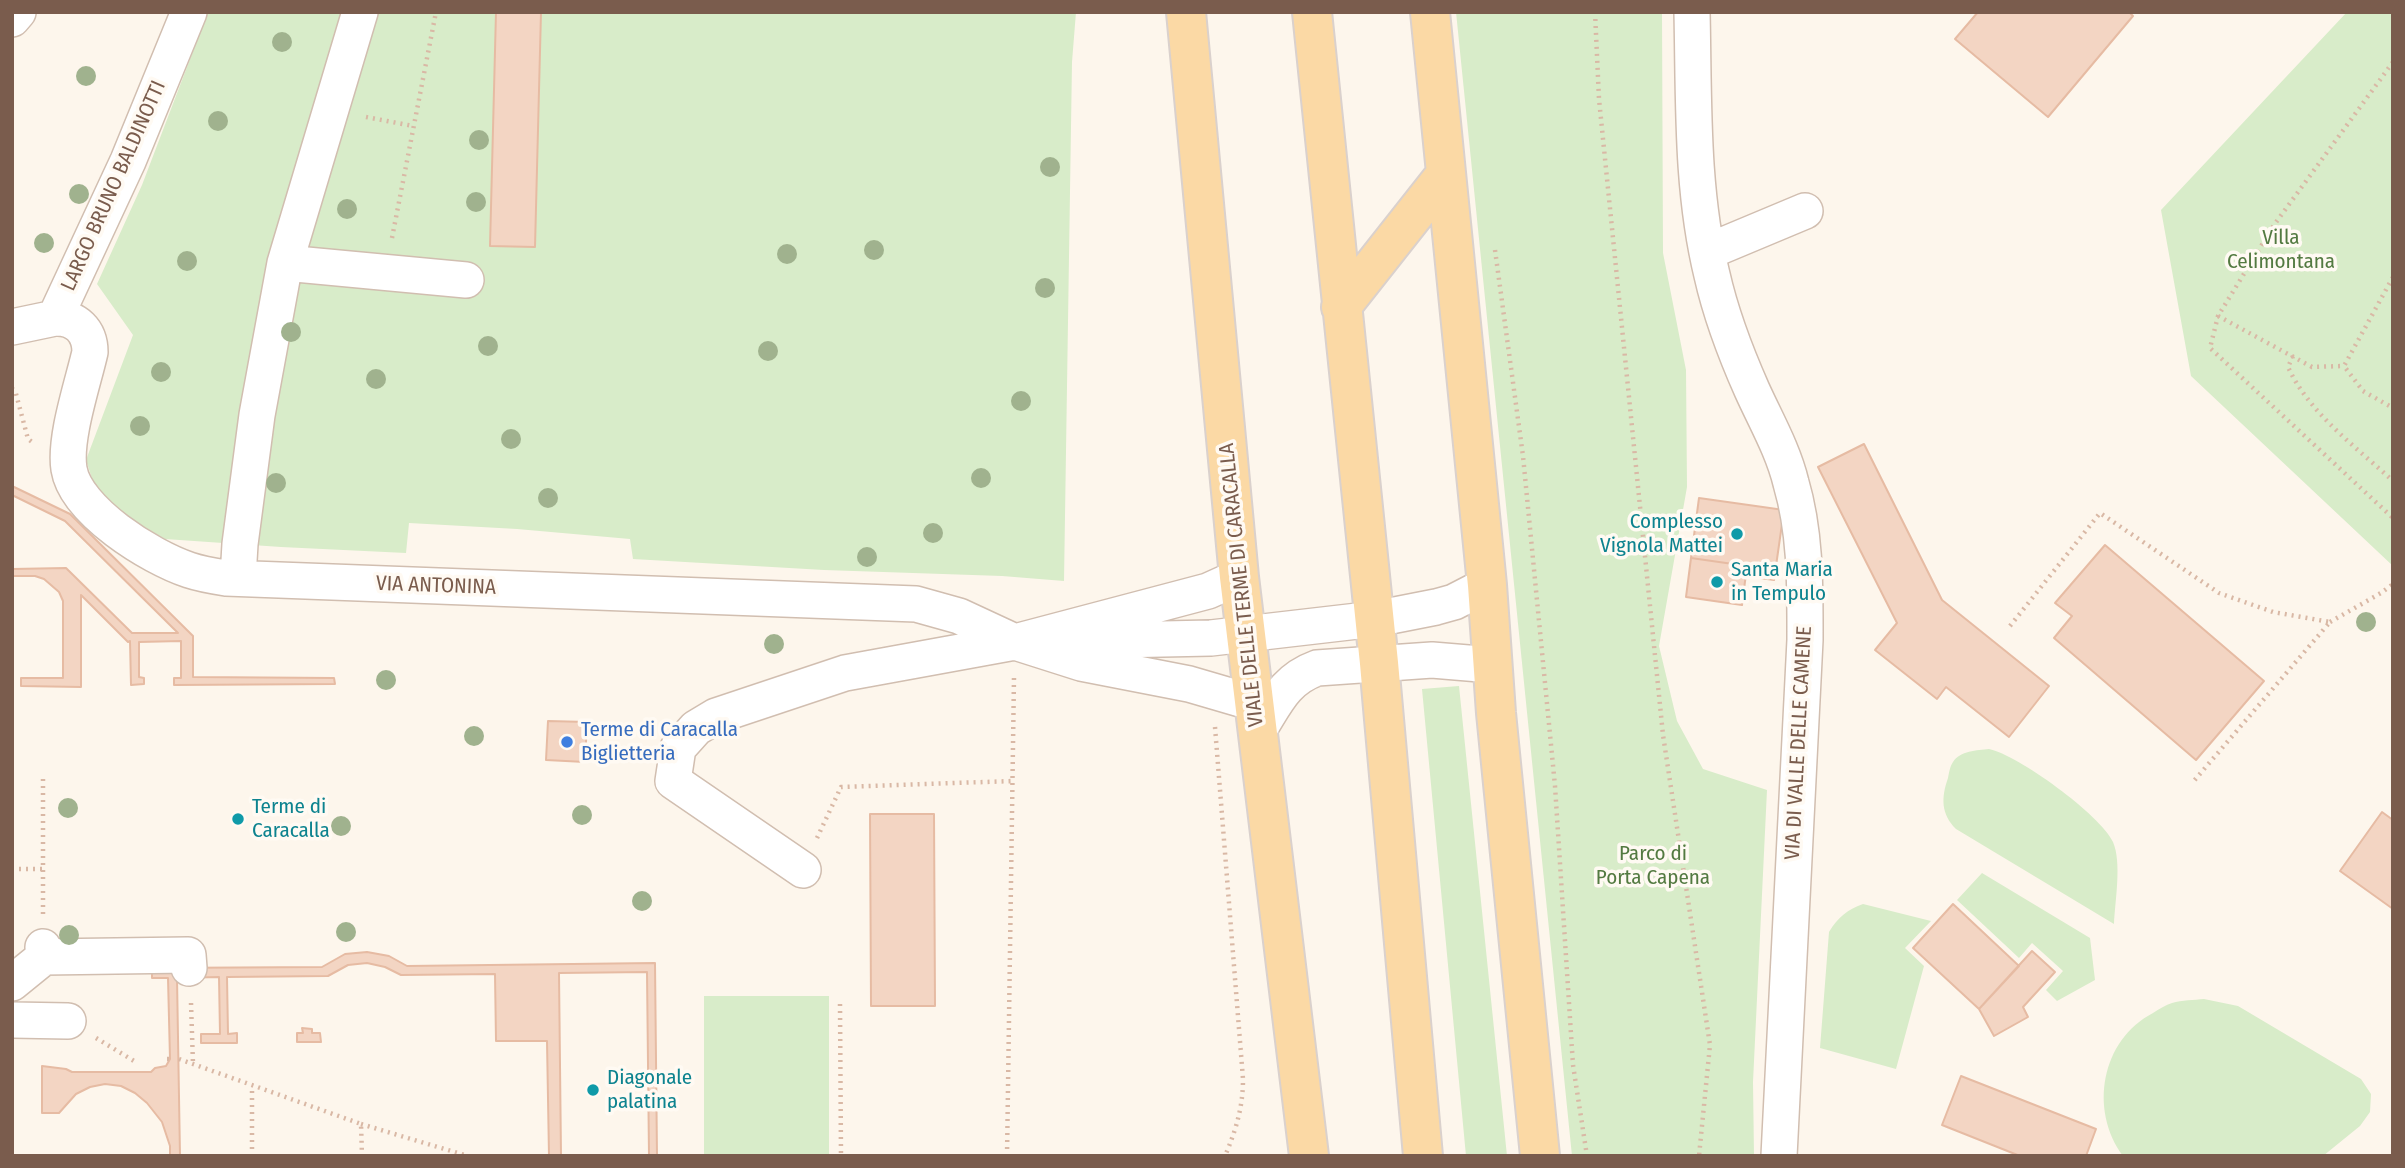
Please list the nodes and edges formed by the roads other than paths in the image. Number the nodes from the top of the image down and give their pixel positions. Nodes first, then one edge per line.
1 (18, 12) edge
2 (189, 12) edge
3 (360, 12) edge
4 (1186, 12) edge
5 (1312, 12) edge
6 (1430, 12) edge
7 (1692, 12) edge
8 (12, 19) edge
9 (1446, 174) junction
10 (1805, 211) dead end
11 (1707, 252) junction
12 (285, 263) junction
13 (466, 280) dead end
14 (1342, 307) junction
15 (55, 318) junction
16 (12, 327) edge
17 (1239, 577) junction
18 (238, 578) junction
19 (1487, 585) junction
20 (1375, 619) junction
21 (1246, 634) junction
22 (1015, 642) junction
23 (1379, 663) junction
24 (1492, 665) junction
25 (1256, 717) junction
26 (803, 870) road end
27 (12, 984) edge
28 (190, 985) road end
29 (12, 1020) edge
30 (68, 1021) road end
31 (1309, 1156) edge
32 (1423, 1156) edge
33 (1540, 1156) edge
34 (1779, 1156) edge

1 - 8 street
2 - 15 street, LARGO BRUNO BALDINOTTI
3 - 12 street
4 - 17 main road, VIALE DELLE TERME DI CARACALLA
5 - 14 main road
6 - 9 main road
7 - 11 street, VIA DI VALLE DELLE CAMENE
9 - 14 main road
9 - 19 main road
10 - 11 street
11 - 34 street, VIA DI VALLE DELLE CAMENE
12 - 13 street
12 - 18 street
14 - 20 main road
15 - 16 street, LARGO BRUNO BALDINOTTI
15 - 18 street, VIA ANTONINA
17 - 21 main road, VIALE DELLE TERME DI CARACALLA
17 - 22 street
18 - 22 street, VIA ANTONINA
19 - 20 street
19 - 24 main road
20 - 21 street
20 - 23 main road
21 - 22 street
21 - 25 main road, VIALE DELLE TERME DI CARACALLA
22 - 25 street, VIA ANTONINA
22 - 26 street
23 - 24 street
23 - 25 street
23 - 32 main road
24 - 33 main road
25 - 31 main road, VIALE DELLE TERME DI CARACALLA
27 - 28 street
29 - 30 street

